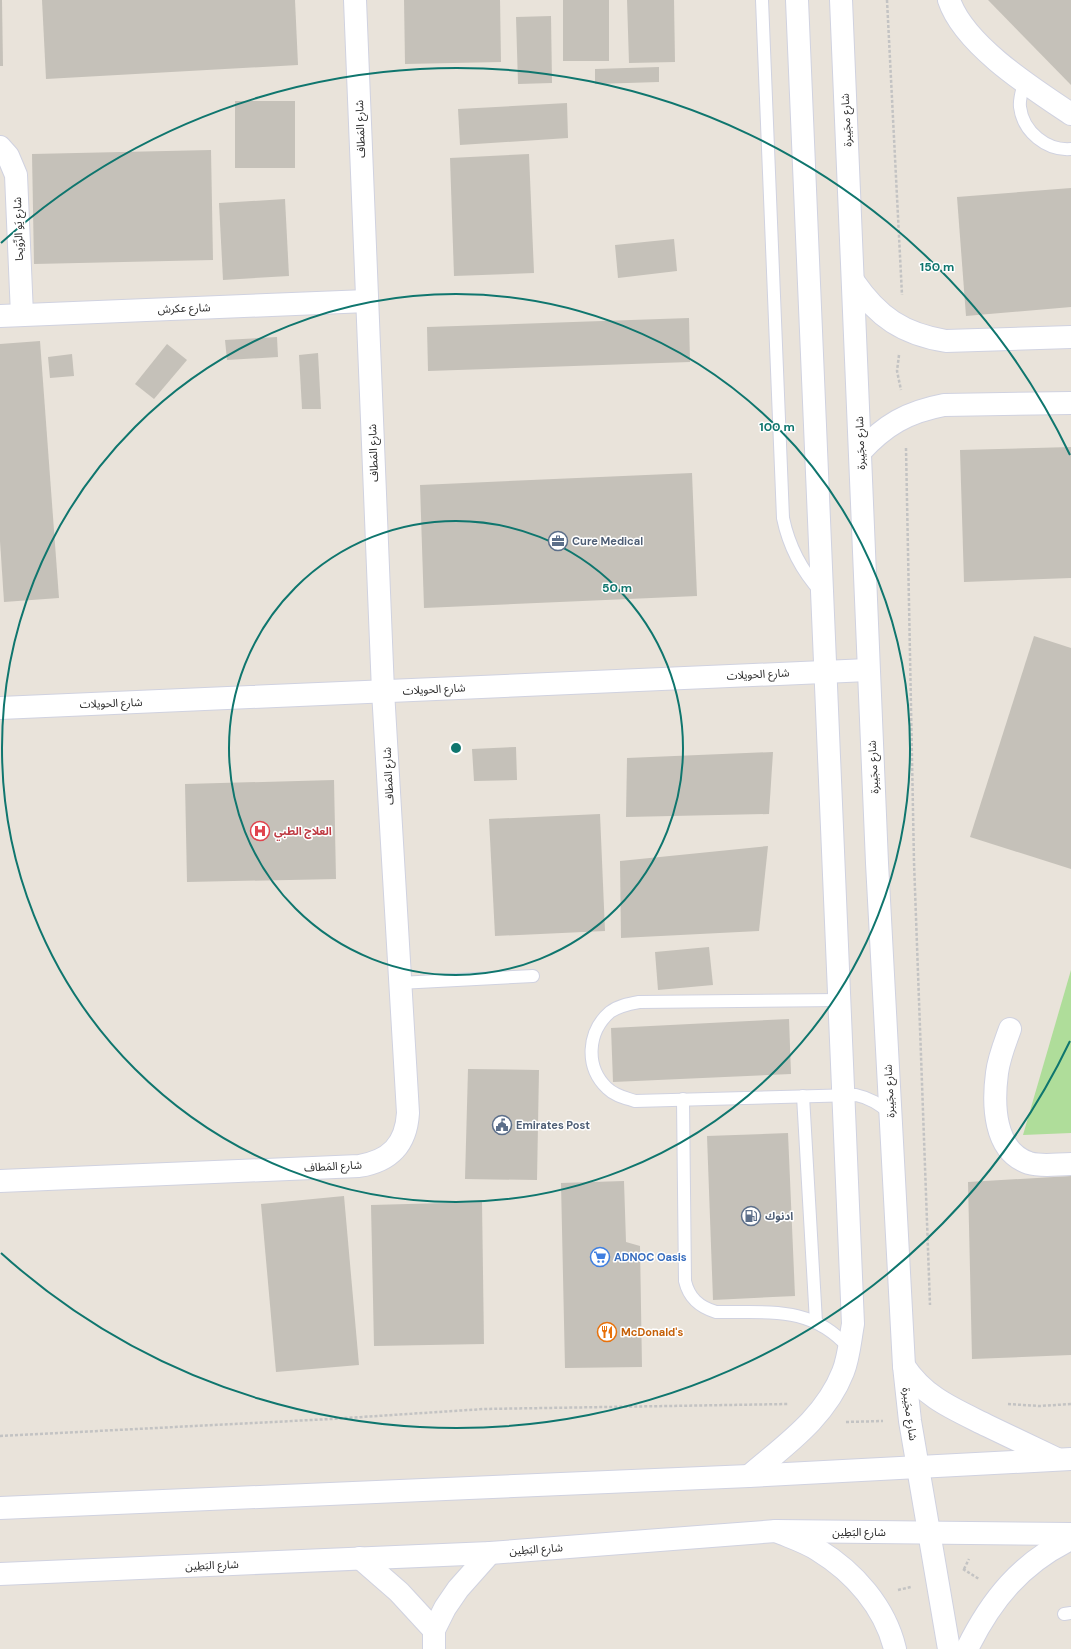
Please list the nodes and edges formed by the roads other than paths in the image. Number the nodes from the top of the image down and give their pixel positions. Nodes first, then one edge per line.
1 (355, 0) edge
2 (762, 0) edge
3 (797, 0) edge
4 (841, 0) edge
5 (949, 0) edge
6 (1024, 83) junction
7 (1071, 114) edge
8 (0, 147) edge
9 (1071, 149) edge
10 (854, 282) junction
11 (367, 300) junction
12 (22, 315) junction
13 (0, 316) edge
14 (1071, 337) edge
15 (1071, 403) edge
16 (860, 452) junction
17 (822, 594) junction
18 (868, 670) junction
19 (826, 671) junction
20 (383, 691) junction
21 (0, 708) edge
22 (533, 976) dead end
23 (399, 983) junction
24 (840, 1000) junction
25 (1010, 1029) dead end
26 (844, 1095) junction
27 (803, 1096) junction
28 (683, 1100) junction
29 (890, 1113) junction
30 (1071, 1164) edge
31 (0, 1181) edge
32 (816, 1322) junction
33 (849, 1348) junction
34 (904, 1366) junction
35 (1065, 1460) edge
36 (918, 1468) junction
37 (749, 1476) junction
38 (0, 1508) edge
39 (776, 1531) junction
40 (929, 1532) junction
41 (1071, 1534) edge
42 (1071, 1539) edge
43 (490, 1553) junction
44 (360, 1558) junction
45 (0, 1574) edge
46 (434, 1639) edge
47 (895, 1649) edge
48 (949, 1649) edge
49 (967, 1649) edge

1 - 11 street, شارع المَطاف
2 - 17 lane
3 - 17 street
4 - 10 street, شارع مجَيبرة
5 - 6 street
6 - 7 street
6 - 9 lane
8 - 12 street, شارع يَو الرِّوَيحا
10 - 14 street
10 - 16 street, شارع مجَيبرة
11 - 12 street, شارع عكرش
11 - 20 street, شارع المَطاف
12 - 13 street, شارع عكرش
15 - 16 street
16 - 18 street, شارع مجَيبرة
17 - 19 street
18 - 19 street, شارع الحويلات
18 - 29 street, شارع مجَيبرة
19 - 20 street, شارع الحويلات
19 - 24 street
20 - 21 street, شارع الحويلات
20 - 23 street, شارع المَطاف
22 - 23 lane
23 - 31 street, شارع المَطاف
24 - 26 street
24 - 28 lane
25 - 30 street
26 - 27 lane
26 - 29 lane
26 - 33 street
27 - 28 lane
27 - 32 lane
28 - 32 lane
29 - 34 street, شارع مجَيبرة
32 - 33 lane
33 - 37 street
34 - 35 street
34 - 36 street, شارع مجَيبرة
35 - 36 street
36 - 37 street
36 - 40 street, شارع مجَيبرة
37 - 38 street
39 - 40 street, شارع البَطِين
39 - 43 street, شارع البَطِين
39 - 47 street
40 - 41 street, شارع البَطِين
40 - 48 street, شارع مجَيبرة
42 - 49 street
43 - 44 street, شارع البَطِين
43 - 46 street
44 - 45 street, شارع البَطِين
44 - 46 street

